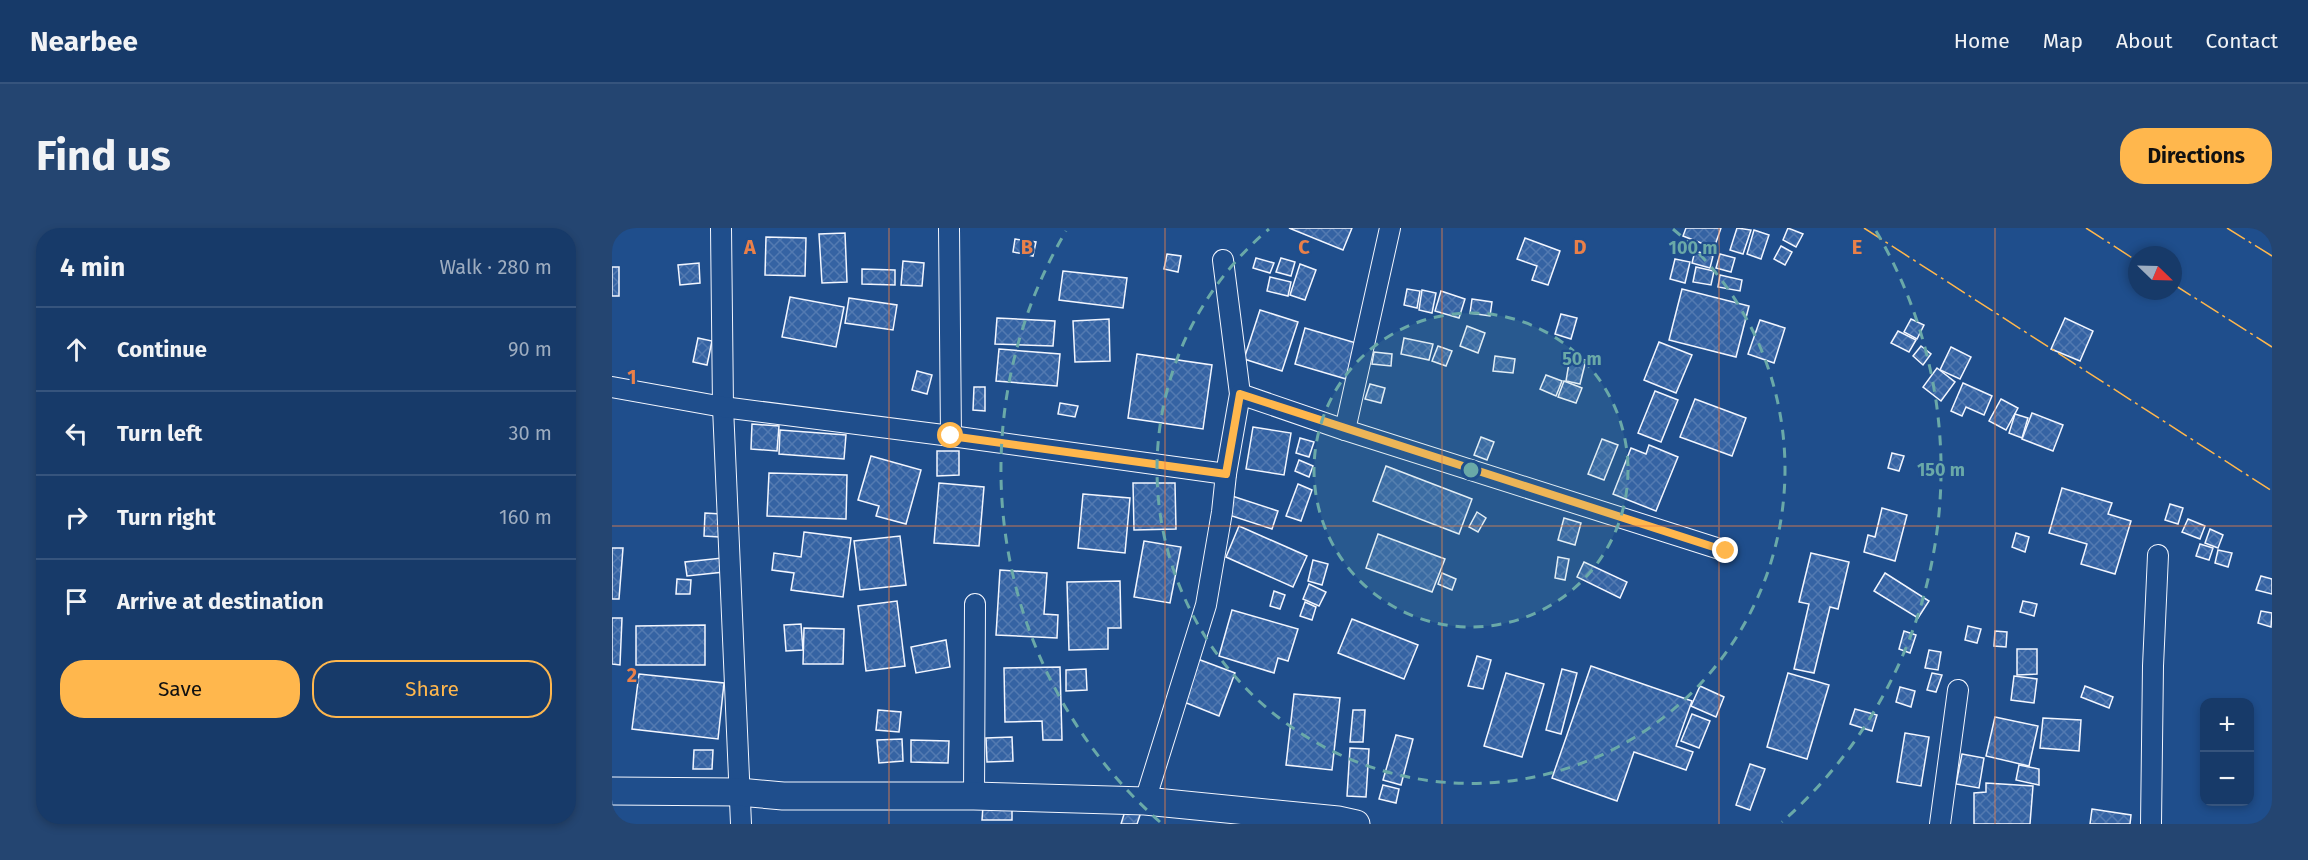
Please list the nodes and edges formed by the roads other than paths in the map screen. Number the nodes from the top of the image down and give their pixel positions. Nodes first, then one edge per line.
1 (721, 228) edge
2 (949, 228) edge
3 (1390, 228) edge
4 (1223, 260) dead end
5 (612, 387) edge
6 (1240, 394) junction
7 (723, 407) junction
8 (1345, 429) junction
9 (951, 436) junction
10 (1226, 474) junction
11 (1726, 551) dead end
12 (2158, 555) dead end
13 (975, 604) dead end
14 (1958, 690) dead end
15 (612, 791) edge
16 (739, 792) junction
17 (974, 796) junction
18 (1144, 801) junction
19 (741, 824) edge
20 (1356, 824) edge
21 (1940, 824) edge
22 (2151, 824) edge

1 - 7 street
2 - 9 street
3 - 8 street
4 - 6 street
5 - 7 street
6 - 8 street
6 - 10 street
7 - 9 street
7 - 16 street
8 - 11 street
9 - 10 street
10 - 18 street
12 - 22 street
13 - 17 street
14 - 21 street
15 - 16 street
16 - 17 street
16 - 19 street
17 - 18 street
18 - 20 street

